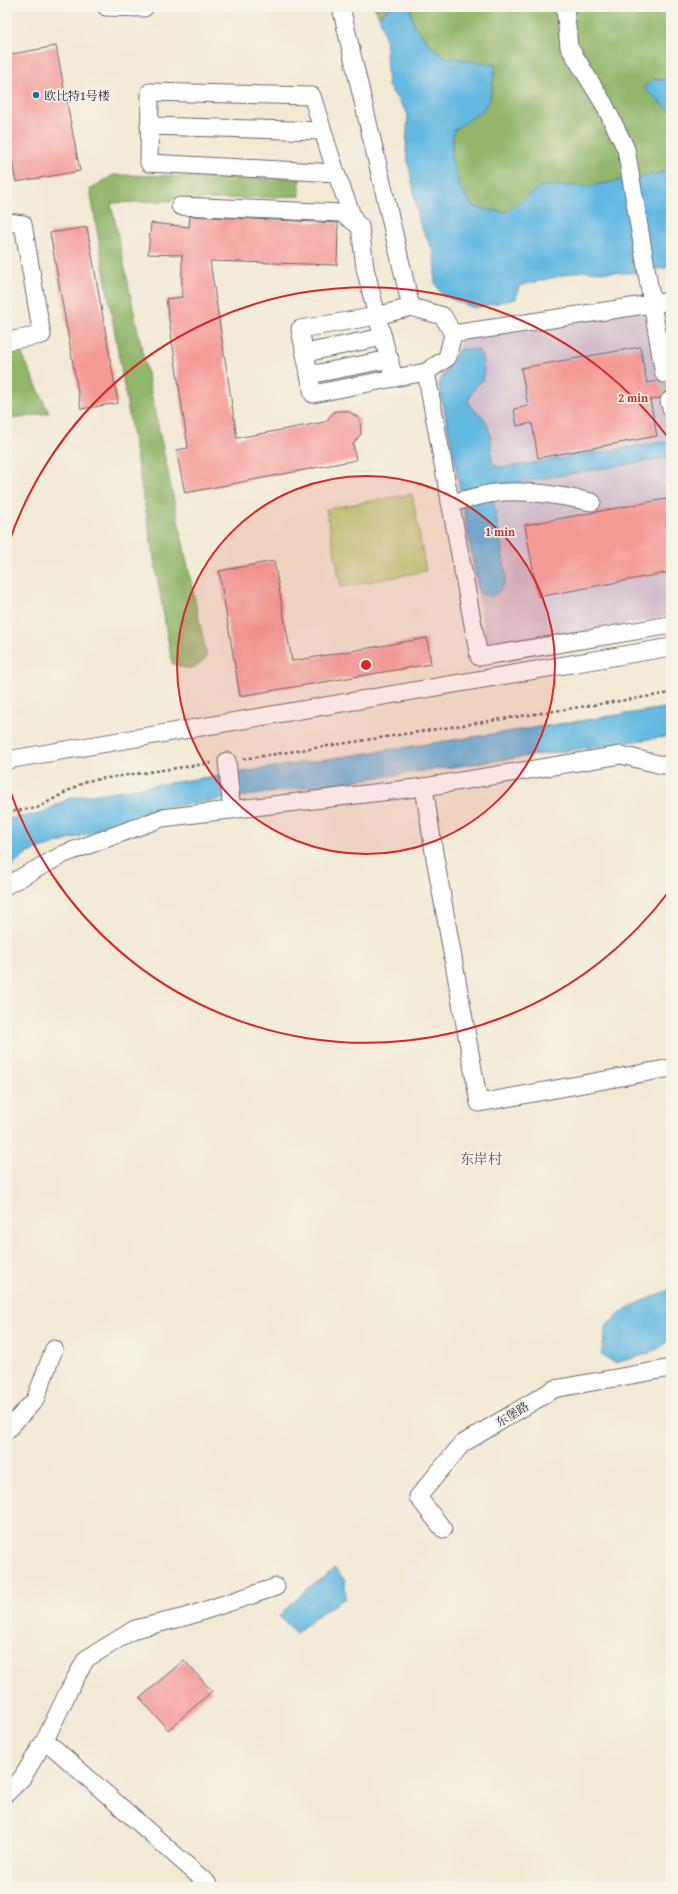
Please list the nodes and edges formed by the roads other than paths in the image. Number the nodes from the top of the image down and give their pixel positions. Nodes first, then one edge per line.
1 (106, 7) edge
2 (340, 7) edge
3 (565, 7) edge
4 (144, 8) edge
5 (149, 126) junction
6 (323, 131) junction
7 (336, 173) junction
8 (180, 206) dead end
9 (7, 222) edge
10 (355, 222) junction
11 (671, 301) edge
12 (653, 304) junction
13 (411, 307) junction
14 (377, 316) junction
15 (453, 334) junction
16 (383, 338) junction
17 (7, 341) edge
18 (305, 353) junction
19 (390, 359) junction
20 (426, 372) junction
21 (664, 374) tunnel mouth
22 (309, 375) junction
23 (394, 378) junction
24 (592, 502) dead end
25 (454, 503) junction
26 (671, 625) edge
27 (671, 647) edge
28 (7, 760) edge
29 (227, 761) road end
30 (671, 765) edge
31 (424, 788) junction
32 (232, 810) junction
33 (7, 885) edge
34 (671, 1068) edge
35 (54, 1350) dead end
36 (671, 1368) edge
37 (7, 1430) edge
38 (443, 1529) dead end
39 (276, 1587) dead end
40 (45, 1740) junction
41 (7, 1793) edge
42 (209, 1887) edge

1 - 4 street
2 - 13 street
3 - 12 street
5 - 6 street
5 - 6 street
5 - 7 street
6 - 7 street
7 - 10 street
8 - 10 street
9 - 17 street
10 - 14 street
11 - 12 street
12 - 15 street
12 - 21 street
13 - 14 street
13 - 15 street
14 - 16 street
14 - 18 street
15 - 20 street
16 - 18 street
16 - 19 street
18 - 22 street
19 - 22 street
19 - 23 street
20 - 23 street
20 - 25 street
22 - 23 street
24 - 25 street
25 - 26 street
27 - 28 street
29 - 32 street
30 - 31 street
31 - 32 street
31 - 34 street
32 - 33 street
35 - 37 street
36 - 38 street, 东堡路
39 - 40 street
40 - 41 street
40 - 42 street

